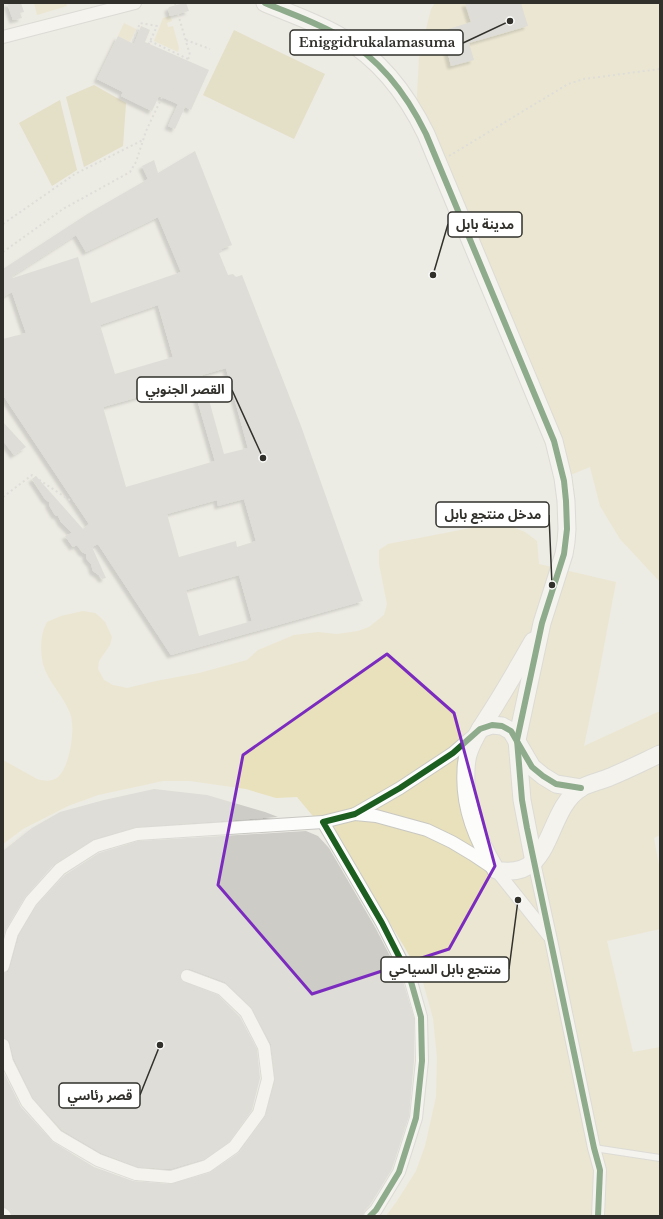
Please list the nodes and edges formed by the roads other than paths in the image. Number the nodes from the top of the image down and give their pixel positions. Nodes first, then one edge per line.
1 (135, 3) edge
2 (265, 3) edge
3 (3, 37) edge
4 (542, 623) junction
5 (480, 729) junction
6 (517, 740) junction
7 (660, 754) edge
8 (581, 788) junction
9 (355, 814) junction
10 (323, 822) junction
11 (534, 862) junction
12 (496, 870) junction
13 (551, 940) junction
14 (3, 966) edge
15 (187, 976) dead end
16 (3, 1045) edge
17 (594, 1148) junction
18 (660, 1158) edge
19 (370, 1216) edge
20 (598, 1216) edge

1 - 3 street
2 - 4 street
4 - 5 street
4 - 6 street
5 - 6 street
5 - 9 street
5 - 12 street
6 - 8 street
6 - 11 street
7 - 8 street
8 - 11 street
9 - 10 street
9 - 12 street
10 - 14 street
10 - 19 street
11 - 12 street
11 - 13 street
12 - 13 street
13 - 17 street
15 - 16 street
17 - 18 lane
17 - 20 street

